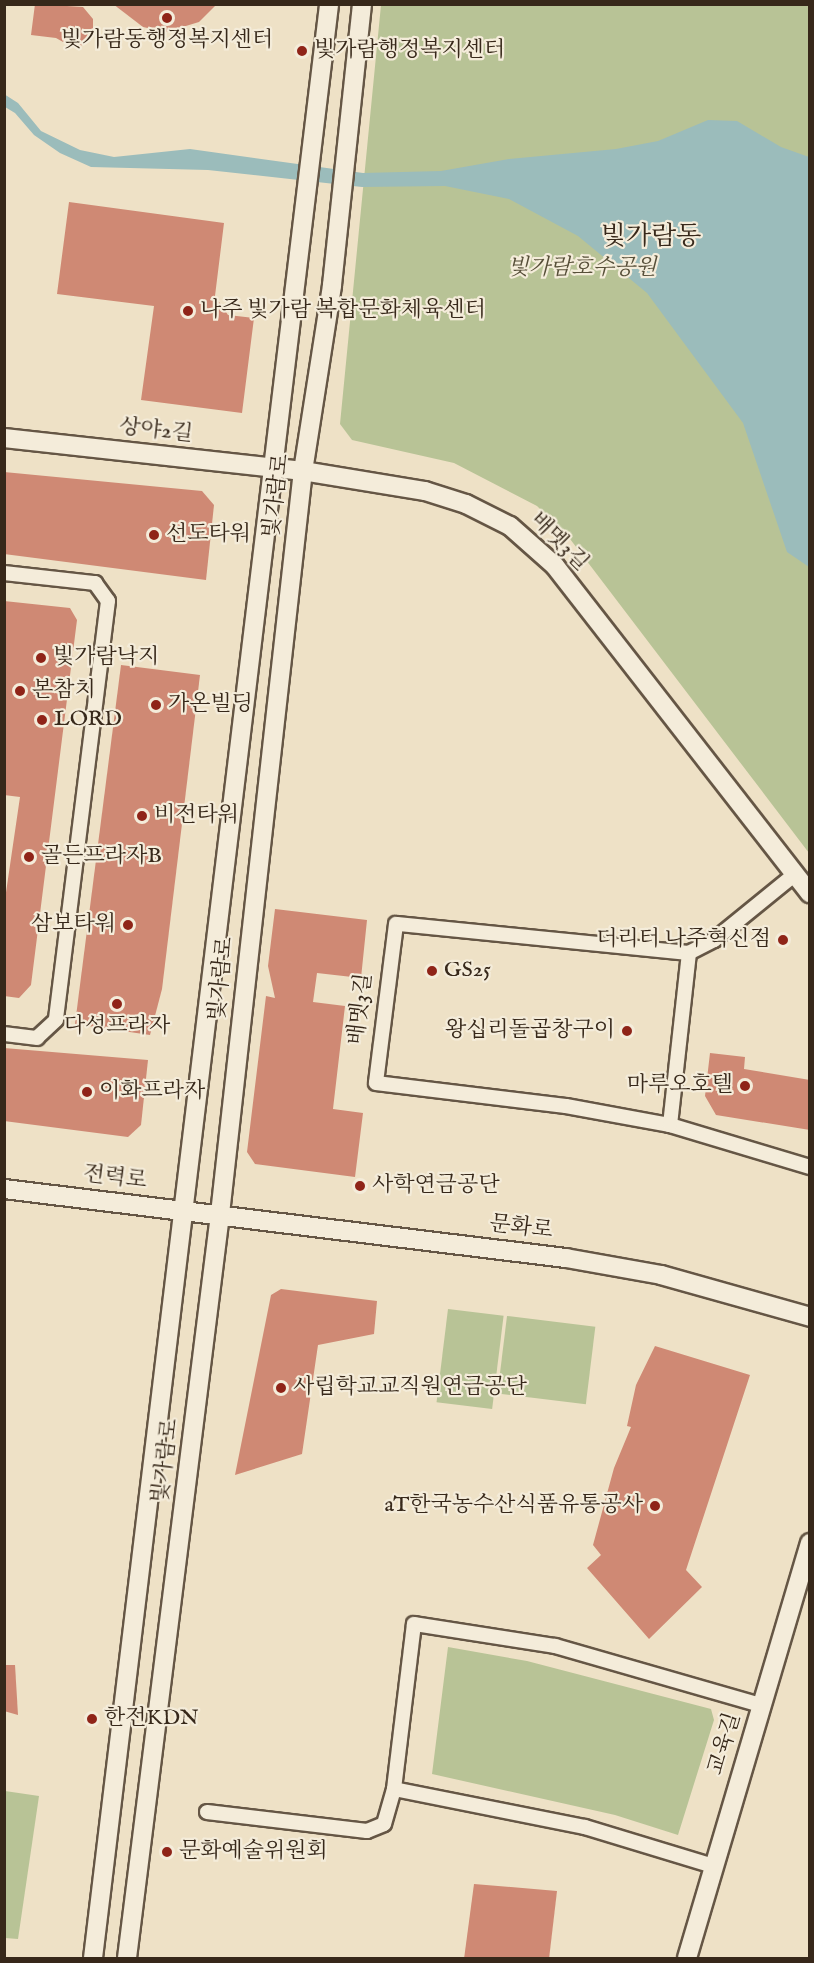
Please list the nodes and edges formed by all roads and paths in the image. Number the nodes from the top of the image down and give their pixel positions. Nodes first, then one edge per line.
1 (329, 4) edge
2 (362, 4) edge
3 (4, 438) edge
4 (273, 468) junction
5 (303, 471) junction
6 (4, 573) edge
7 (794, 875) junction
8 (810, 893) edge
9 (689, 953) junction
10 (4, 1034) edge
11 (670, 1125) junction
12 (810, 1167) edge
13 (4, 1189) edge
14 (183, 1210) junction
15 (220, 1214) junction
16 (810, 1317) edge
17 (810, 1543) edge
18 (761, 1705) junction
19 (394, 1789) junction
20 (207, 1812) dead end
21 (713, 1866) junction
22 (93, 1959) edge
23 (127, 1959) edge
24 (687, 1959) edge

1 - 4 main road, 빛가람로
2 - 5 main road, 빛가람로
3 - 4 main road, 상야2길
4 - 5 main road, 상야2길
4 - 14 main road, 빛가람로
5 - 7 main road, 배멧3길
5 - 15 main road, 빛가람로
6 - 10 street
7 - 8 main road, 배멧3길
7 - 9 street
9 - 11 street
9 - 11 street, 배멧3길
11 - 12 street, 배멧3길
13 - 14 main road, 전력로
14 - 15 main road, 전력로
14 - 22 main road, 빛가람로
15 - 16 main road, 문화로
15 - 23 main road, 빛가람로
17 - 18 main road, 교육길
18 - 19 street
18 - 21 main road, 교육길
19 - 20 street
19 - 21 street
21 - 24 main road, 교육길

